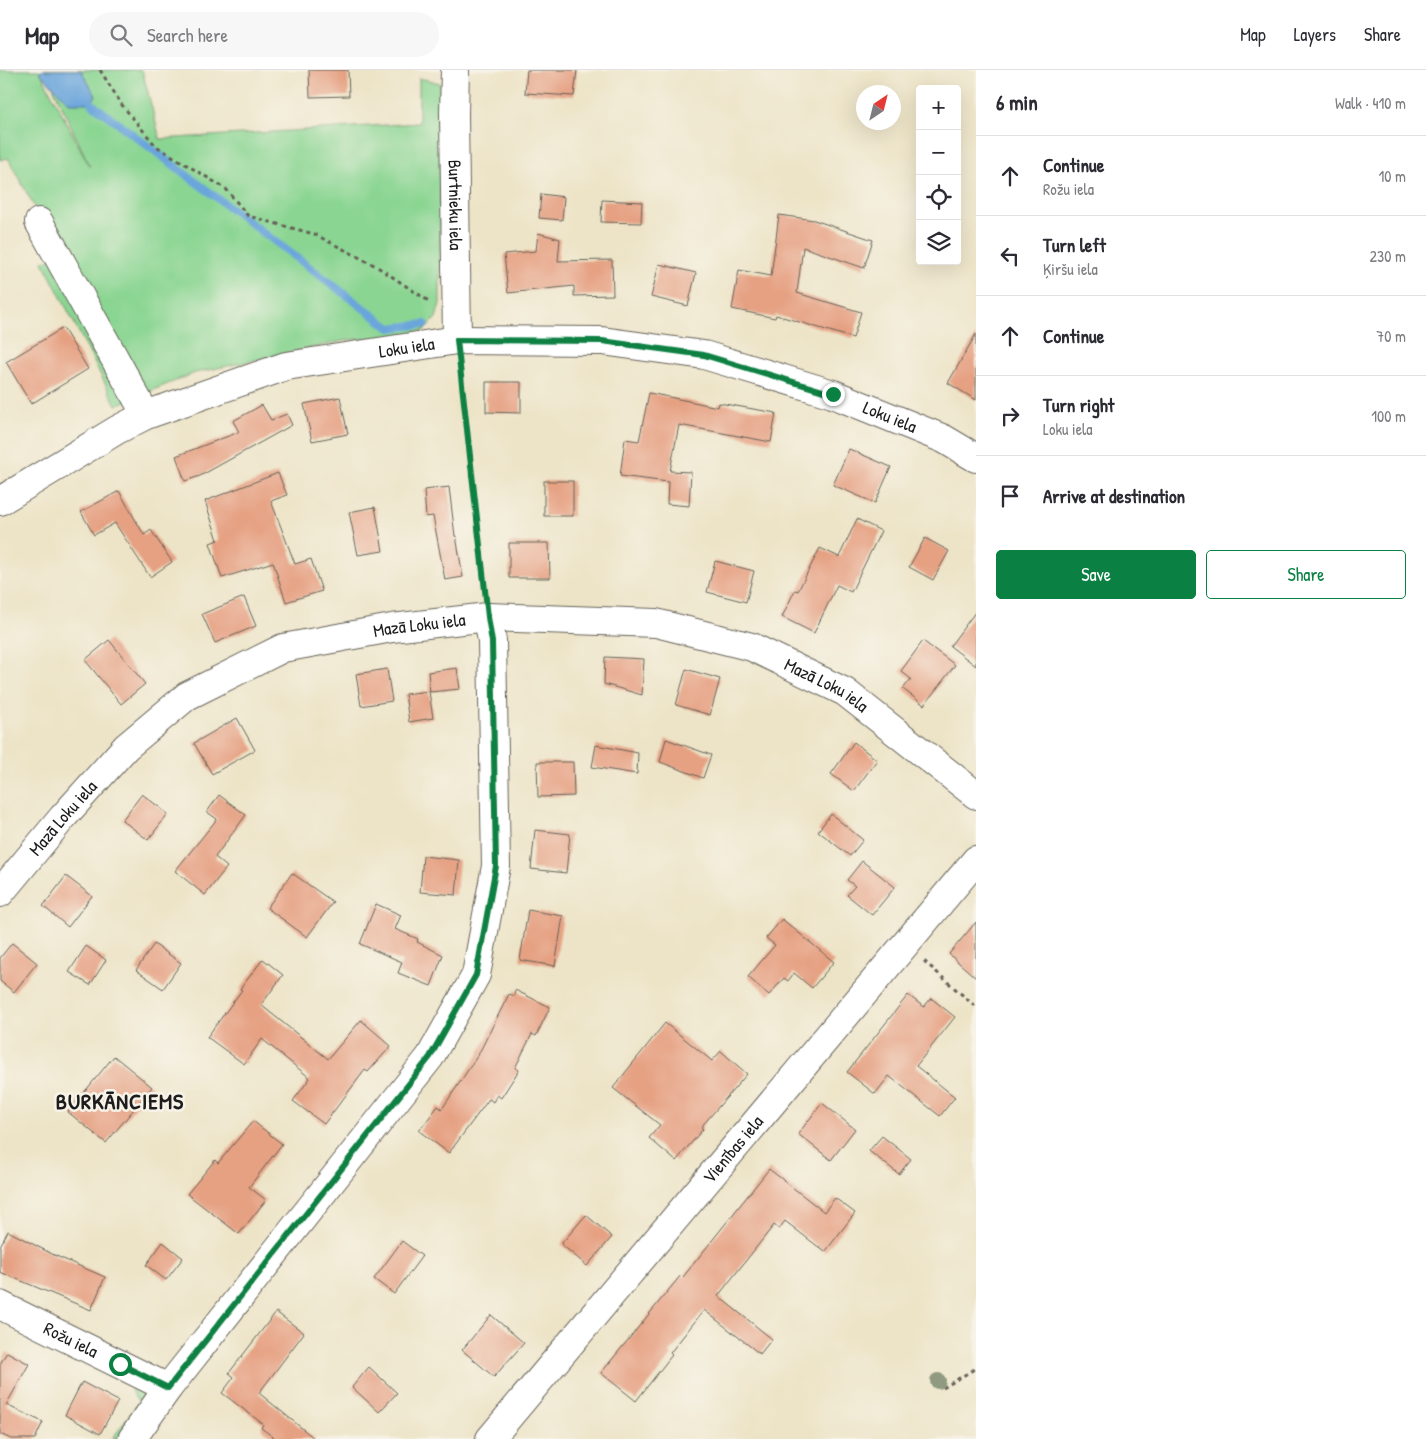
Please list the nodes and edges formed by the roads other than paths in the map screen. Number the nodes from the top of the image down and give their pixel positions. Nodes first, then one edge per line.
1 (455, 70) edge
2 (40, 222) dead end
3 (457, 330) junction
4 (146, 415) junction
5 (976, 458) edge
6 (0, 501) edge
7 (488, 617) junction
8 (976, 795) edge
9 (976, 860) edge
10 (0, 893) edge
11 (0, 1305) edge
12 (168, 1388) junction
13 (132, 1439) edge
14 (490, 1439) edge

1 - 3 street, Burtnieku iela
2 - 4 street
3 - 4 street, Loku iela
3 - 5 street, Loku iela
4 - 6 street, Loku iela
7 - 8 street, Mazā Loku iela
7 - 10 street, Mazā Loku iela
7 - 12 street
9 - 14 street, Vienības iela
11 - 12 street, Rožu iela
12 - 13 street

